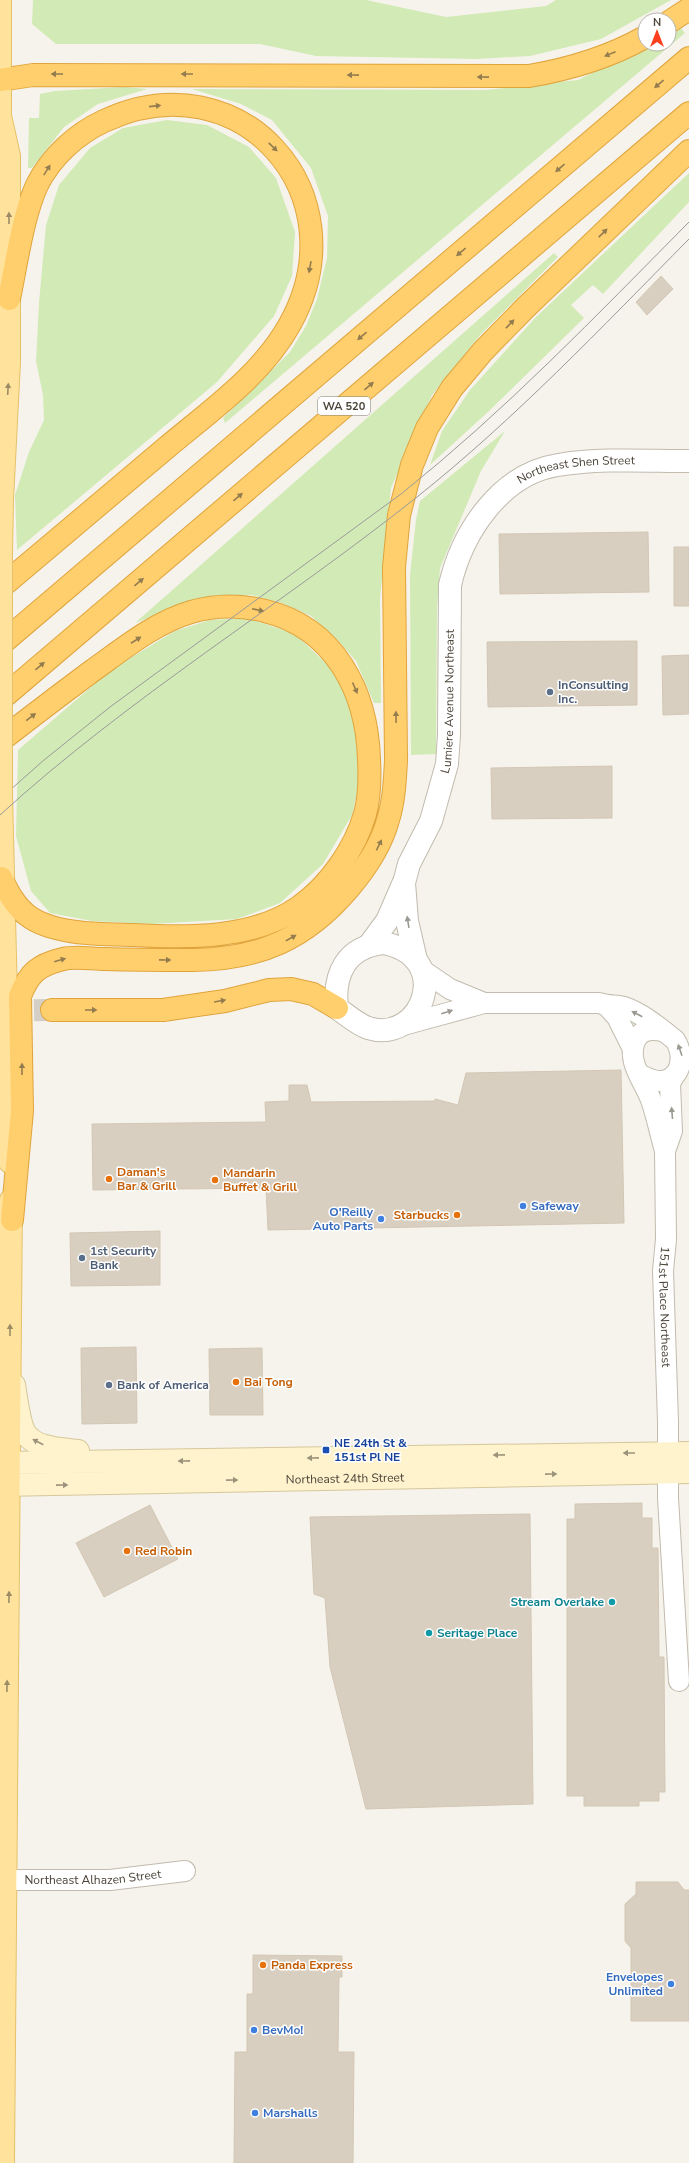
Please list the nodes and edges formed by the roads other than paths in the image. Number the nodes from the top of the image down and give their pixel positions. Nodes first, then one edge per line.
1 (0, 0) edge
2 (689, 9) edge
3 (677, 17) edge
4 (637, 42) edge
5 (689, 58) edge
6 (0, 76) edge
7 (0, 80) edge
8 (0, 84) edge
9 (689, 113) edge
10 (0, 114) edge
11 (689, 151) edge
12 (9, 299) junction
13 (689, 460) edge
14 (478, 518) joint
15 (1, 554) edge
16 (0, 588) edge
17 (0, 645) edge
18 (0, 700) edge
19 (0, 740) edge
20 (1, 794) edge
21 (1, 878) junction
22 (404, 883) junction
23 (370, 944) junction
24 (419, 965) junction
25 (484, 1003) junction
26 (607, 1006) junction
27 (337, 1008) junction
28 (52, 1010) tunnel mouth
29 (396, 1027) junction
30 (663, 1031) junction
31 (633, 1049) junction
32 (638, 1074) junction
33 (674, 1075) junction
34 (665, 1151) junction
35 (12, 1220) junction
36 (10, 1369) junction
37 (452, 1456) junction
38 (159, 1461) junction
39 (677, 1462) edge
40 (5, 1463) edge
41 (442, 1477) junction
42 (5, 1485) edge
43 (679, 1680) dead end
44 (185, 1871) dead end
45 (3, 1880) edge
46 (3, 2163) edge

1 - 6 main road
2 - 3 highway
4 -> 7 highway
5 -> 17 highway, WA 520
8 - 10 main road
18 -> 9 highway, WA 520
12 -> 10 main road
35 -> 11 highway
15 -> 12 main road
12 -> 16 highway
13 - 14 street, Northeast Shen Street
14 - 22 street, Lumiere Avenue Northeast
15 - 20 main road, bridge
19 -> 21 highway
20 - 21 main road
21 - 35 main road
22 - 23 street, Lumiere Avenue Northeast
24 -> 22 street, Lumiere Avenue Northeast
23 - 24 street
23 - 27 street
24 - 25 street
24 - 29 street
25 - 26 street
29 -> 25 street
30 -> 26 street
26 - 31 street
28 -> 27 highway
27 - 29 street
30 - 31 street
33 -> 30 street
31 - 32 street
32 - 33 street
32 - 34 street, 151st Place Northeast
34 -> 33 street, 151st Place Northeast
34 - 39 street, 151st Place Northeast
36 -> 35 main road
38 -> 36 main road
36 - 40 main road
37 -> 38 main road, Northeast 24th Street
39 -> 37 main road, Northeast 24th Street
37 - 41 main road
38 - 40 main road, Northeast 24th Street
41 -> 39 main road, Northeast 24th Street
39 - 43 street, 151st Place Northeast
40 - 42 main road
42 -> 41 main road, Northeast 24th Street
45 -> 42 main road
44 - 45 street, Northeast Alhazen Street
45 - 46 main road

